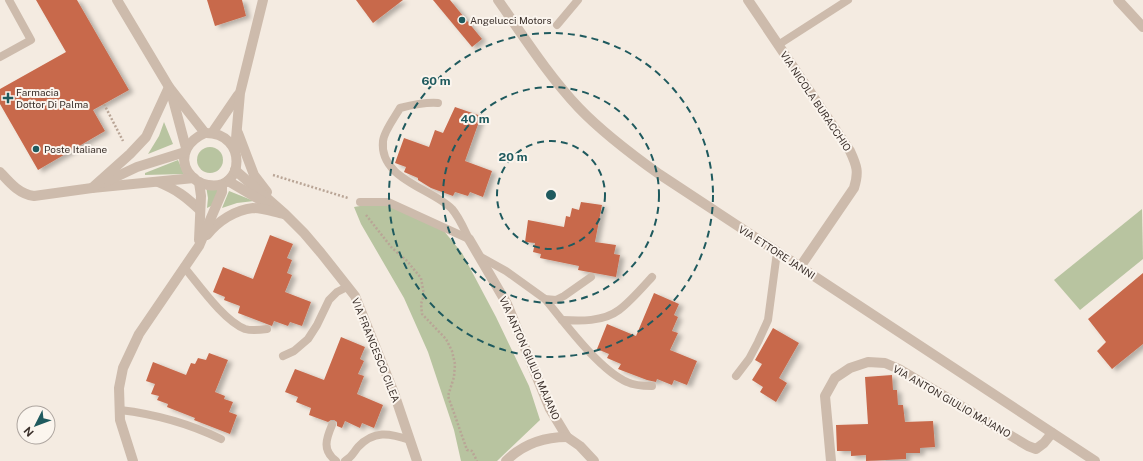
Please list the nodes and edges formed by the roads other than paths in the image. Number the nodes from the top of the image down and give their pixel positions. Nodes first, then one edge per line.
1 (9, 0) edge
2 (117, 0) edge
3 (264, 0) edge
4 (498, 0) edge
5 (578, 0) edge
6 (748, 0) edge
7 (848, 0) edge
8 (1118, 0) edge
9 (557, 25) dead end
10 (1143, 27) edge
11 (778, 45) junction
12 (0, 57) edge
13 (169, 87) junction
14 (240, 93) junction
15 (438, 103) dead end
16 (236, 129) junction
17 (208, 133) junction
18 (186, 150) junction
19 (234, 150) junction
20 (235, 170) junction
21 (0, 172) edge
22 (196, 180) junction
23 (156, 181) junction
24 (225, 183) junction
25 (92, 188) junction
26 (360, 202) road end
27 (200, 210) junction
28 (285, 214) junction
29 (469, 239) junction
30 (199, 246) junction
31 (777, 252) junction
32 (479, 256) junction
33 (184, 267) junction
34 (800, 267) junction
35 (591, 277) dead end
36 (652, 277) dead end
37 (347, 287) junction
38 (545, 299) junction
39 (562, 320) junction
40 (267, 329) dead end
41 (283, 356) dead end
42 (736, 376) dead end
43 (652, 386) dead end
44 (120, 410) junction
45 (332, 425) dead end
46 (1052, 432) junction
47 (567, 437) junction
48 (221, 438) dead end
49 (410, 440) junction
50 (133, 461) edge
51 (336, 461) edge
52 (345, 461) edge
53 (417, 461) edge
54 (506, 461) edge
55 (594, 461) edge
56 (831, 461) edge
57 (1095, 461) edge

1 - 12 lane
2 - 13 street
3 - 14 street
4 - 31 street, VIA ETTORE JANNI
5 - 9 lane
6 - 11 street, VIA NICOLA BURACCHIO
7 - 11 lane
8 - 10 street
11 - 34 street, VIA NICOLA BURACCHIO
13 - 17 street
13 - 18 street
13 - 25 street
14 - 16 street
14 - 17 street
15 - 29 lane
16 - 19 street
16 - 28 street, VIA FRANCESCO CILEA
17 - 18 street
17 - 19 street
18 - 22 street
18 - 25 street
19 - 20 street
20 - 24 street
20 - 28 street, VIA FRANCESCO CILEA
21 - 25 street
22 - 23 street
22 - 24 street
22 - 27 street
23 - 25 street
23 - 27 street
24 - 28 street, VIA FRANCESCO CILEA
24 - 30 street
26 - 29 lane
27 - 30 street
28 - 30 street
28 - 37 street, VIA FRANCESCO CILEA
29 - 32 street, VIA ANTON GIULIO MAJANO
30 - 33 street
31 - 34 street, VIA ETTORE JANNI
31 - 42 lane
32 - 38 lane
32 - 47 street, VIA ANTON GIULIO MAJANO
33 - 40 lane
33 - 44 street
34 - 46 street, VIA ETTORE JANNI
35 - 38 lane
36 - 39 lane
37 - 41 lane
37 - 49 street, VIA FRANCESCO CILEA
38 - 39 lane
39 - 43 lane
44 - 48 lane
44 - 50 street
45 - 51 lane
46 - 56 street, VIA ANTON GIULIO MAJANO
46 - 57 street, VIA ETTORE JANNI
47 - 54 street
47 - 55 street, VIA ANTON GIULIO MAJANO
49 - 52 lane
49 - 53 street, VIA FRANCESCO CILEA

